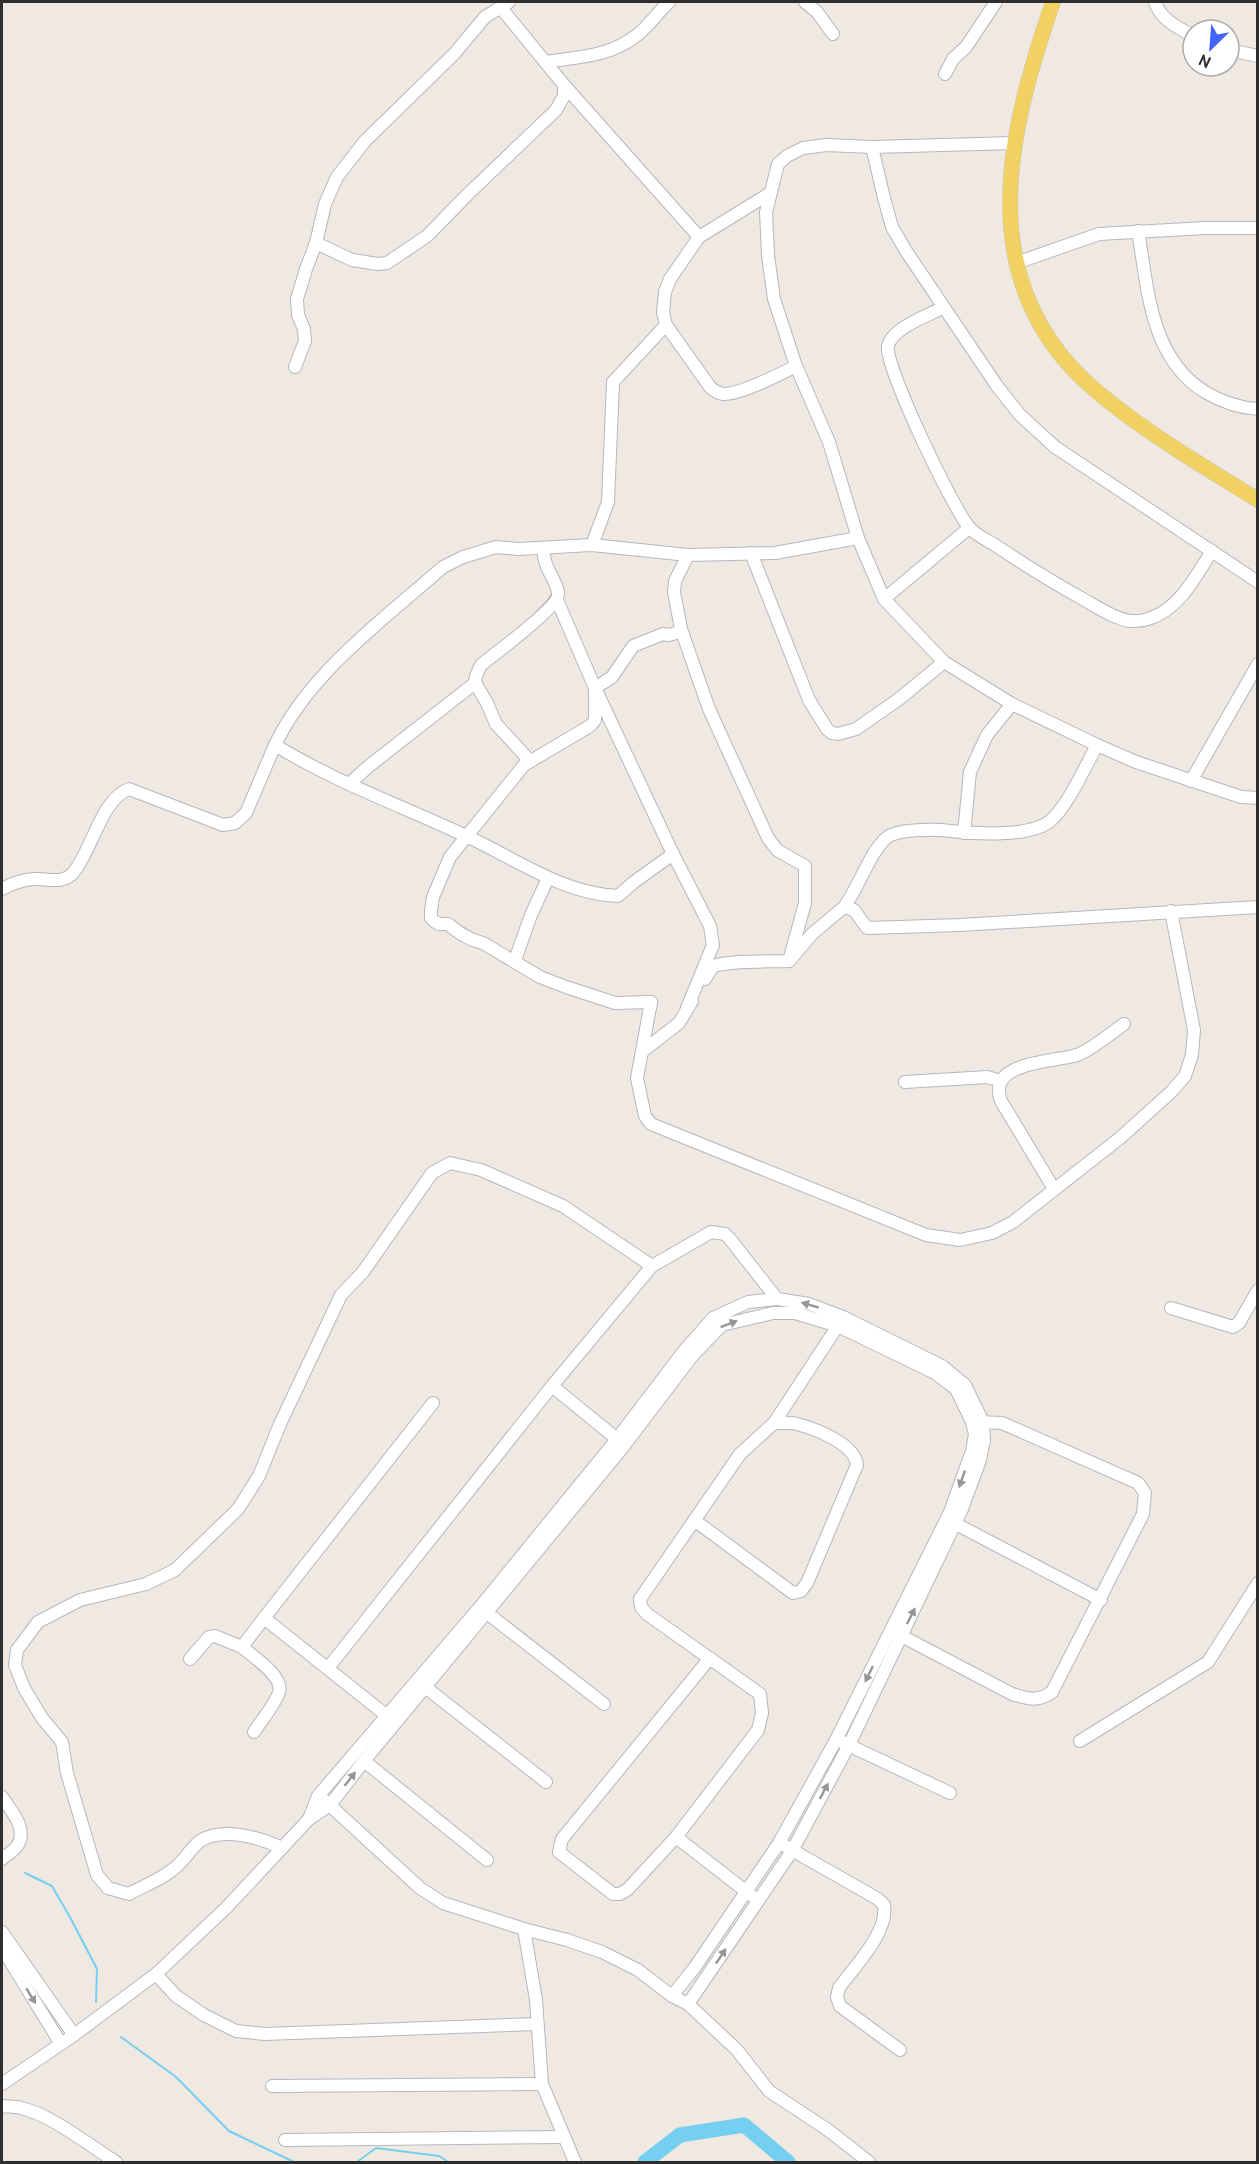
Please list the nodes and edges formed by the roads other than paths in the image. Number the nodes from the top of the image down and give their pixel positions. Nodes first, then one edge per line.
1 (669, 2) edge
2 (805, 2) edge
3 (996, 2) edge
4 (1053, 2) edge
5 (1155, 2) edge
6 (505, 5) edge
7 (1181, 29) edge
8 (833, 34) dead end
9 (1241, 53) edge
10 (1257, 56) edge
11 (545, 62) junction
12 (945, 74) dead end
13 (564, 85) junction
14 (1014, 143) junction
15 (872, 147) junction
16 (769, 194) junction
17 (1257, 228) edge
18 (1138, 231) junction
19 (699, 237) junction
20 (316, 243) junction
21 (1016, 263) junction
22 (942, 308) junction
23 (666, 325) junction
24 (796, 366) junction
25 (295, 367) dead end
26 (1257, 409) edge
27 (1257, 500) edge
28 (969, 528) junction
29 (858, 538) junction
30 (592, 545) junction
31 (544, 548) junction
32 (1212, 551) junction
33 (752, 553) junction
34 (688, 555) junction
35 (1257, 582) edge
36 (884, 599) junction
37 (558, 600) junction
38 (681, 629) junction
39 (944, 662) junction
40 (1257, 664) edge
41 (476, 683) junction
42 (595, 688) junction
43 (1012, 704) junction
44 (1097, 744) junction
45 (275, 745) junction
46 (530, 761) junction
47 (1191, 781) junction
48 (349, 784) junction
49 (1257, 798) edge
50 (964, 833) junction
51 (467, 836) junction
52 (673, 854) junction
53 (548, 878) junction
54 (2, 889) edge
55 (844, 907) junction
56 (1257, 907) edge
57 (1171, 911) junction
58 (515, 960) junction
59 (789, 961) junction
60 (651, 1002) junction
61 (687, 1008) junction
62 (1124, 1024) dead end
63 (1001, 1081) junction
64 (905, 1082) dead end
65 (1054, 1190) junction
66 (652, 1266) junction
67 (1257, 1290) edge
68 (777, 1299) junction
69 (1171, 1308) dead end
70 (841, 1321) junction
71 (552, 1386) junction
72 (433, 1403) dead end
73 (977, 1422) junction
74 (774, 1423) junction
75 (617, 1439) junction
76 (694, 1520) junction
77 (956, 1524) junction
78 (1257, 1583) edge
79 (1101, 1600) junction
80 (483, 1610) junction
81 (264, 1618) junction
82 (896, 1633) junction
83 (242, 1647) junction
84 (710, 1658) junction
85 (190, 1659) dead end
86 (328, 1668) junction
87 (421, 1685) junction
88 (604, 1704) dead end
89 (386, 1715) junction
90 (254, 1732) dead end
91 (836, 1740) junction
92 (1080, 1741) dead end
93 (849, 1745) junction
94 (364, 1761) junction
95 (546, 1782) dead end
96 (950, 1793) dead end
97 (318, 1796) junction
98 (2, 1797) edge
99 (330, 1805) junction
100 (309, 1819) junction
101 (676, 1837) junction
102 (779, 1843) junction
103 (282, 1848) junction
104 (792, 1851) junction
105 (2, 1859) edge
106 (487, 1860) dead end
107 (747, 1892) junction
108 (757, 1901) junction
109 (524, 1929) junction
110 (2, 1932) edge
111 (2, 1948) edge
112 (156, 1974) junction
113 (672, 1996) junction
114 (688, 2004) junction
115 (536, 2024) junction
116 (74, 2035) junction
117 (61, 2044) junction
118 (900, 2050) dead end
119 (2, 2084) edge
120 (542, 2084) junction
121 (272, 2086) dead end
122 (2, 2106) edge
123 (564, 2137) junction
124 (285, 2140) dead end
125 (116, 2163) edge
126 (575, 2163) edge
127 (869, 2163) edge

1 - 11 street
2 - 8 street
3 - 12 street
4 - 14 main road
5 - 7 street
6 - 11 street
6 - 20 street
9 - 10 street
11 - 13 street
13 - 19 street
13 - 20 street
14 - 15 street
14 - 21 main road
15 - 16 street
15 - 22 street
16 - 19 street
16 - 24 street
17 - 18 street
18 - 21 street
18 - 26 street
19 - 23 street
20 - 25 street
21 - 27 main road
22 - 28 street
22 - 32 street
23 - 24 street
23 - 30 street
24 - 29 street
28 - 32 street
28 - 36 street
29 - 33 street
29 - 36 street
30 - 31 street
30 - 34 street
31 - 37 street
31 - 45 street
32 - 35 street
33 - 34 street
33 - 39 street
34 - 38 street
36 - 39 street
37 - 41 street
37 - 42 street
38 - 42 street
38 - 59 street
39 - 43 street
40 - 47 street
41 - 46 street
41 - 48 street
42 - 46 street
42 - 52 street
43 - 44 street
43 - 50 street
44 - 47 street
44 - 50 street
45 - 48 street
45 - 54 street
46 - 51 street
47 - 49 street
48 - 51 street
50 - 55 street
51 - 53 street
51 - 58 street
52 - 53 street
52 - 61 street
53 - 58 street
55 - 57 street
55 - 59 street
56 - 57 street
57 - 65 street
58 - 60 street
59 - 61 street
60 - 61 street
60 - 65 street
62 - 63 street
63 - 64 street
63 - 65 street
66 - 68 street
66 - 71 street
66 - 103 street
67 - 69 street
70 -> 68 street
68 - 75 street
70 - 73 street
70 - 74 street
80 -> 70 street
71 - 75 street
71 - 86 street
72 - 81 street
73 - 77 street
73 - 79 street
73 -> 82 street
74 - 76 street
74 - 76 street
75 - 80 street
76 - 84 street
77 - 79 street
82 -> 77 street
78 - 92 street
79 - 82 street
80 - 87 street
80 - 88 street
81 - 83 street
81 - 86 street
82 -> 91 street
82 - 93 street
83 - 85 street
83 - 90 street
84 - 101 street
84 - 101 street
86 - 89 street
87 - 89 street
87 - 94 street
87 - 95 street
89 - 97 street
91 - 93 street
91 - 102 street
93 - 96 street
104 -> 93 street
99 -> 94 street
94 - 106 street
97 - 99 street
97 - 100 street
98 - 105 street
99 - 100 street
99 - 109 street
100 - 103 street
101 - 107 street
102 - 104 street
102 - 107 street
103 - 112 street
104 - 108 street
104 - 118 street
107 - 108 street
107 - 113 street
114 -> 108 street
109 - 113 street
109 - 115 street
110 - 116 street
111 -> 117 street
112 - 115 street
112 - 116 street
113 - 114 street
114 - 127 street
115 - 120 street
116 - 117 street
117 - 119 street
120 - 121 street
120 - 123 street
122 - 125 street
123 - 124 street
123 - 126 street

